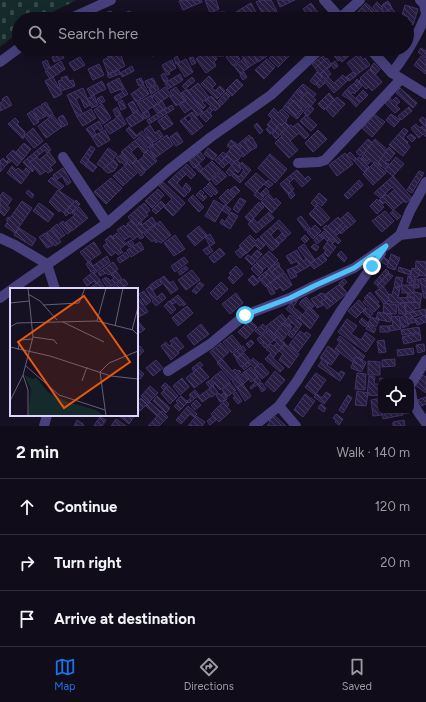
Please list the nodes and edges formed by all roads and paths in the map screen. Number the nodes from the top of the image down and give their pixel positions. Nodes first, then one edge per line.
1 (112, 0) edge
2 (324, 0) edge
3 (360, 0) edge
4 (420, 0) edge
5 (85, 12) edge
6 (335, 12) edge
7 (347, 12) edge
8 (426, 14) edge
9 (414, 39) edge
10 (12, 53) edge
11 (313, 56) edge
12 (376, 56) edge
13 (404, 56) edge
14 (0, 62) edge
15 (392, 73) junction
16 (401, 79) junction
17 (426, 94) edge
18 (63, 157) dead end
19 (298, 163) dead end
20 (426, 182) edge
21 (107, 223) junction
22 (426, 232) edge
23 (400, 236) junction
24 (0, 238) edge
25 (386, 246) junction
26 (47, 264) junction
27 (13, 288) edge
28 (55, 288) edge
29 (10, 290) edge
30 (0, 298) edge
31 (426, 360) edge
32 (168, 371) dead end
33 (414, 379) edge
34 (279, 406) junction
35 (414, 408) edge
36 (47, 416) edge
37 (426, 423) edge
38 (44, 426) edge
39 (254, 426) edge
40 (296, 426) edge

1 - 5 street
2 - 6 street
3 - 7 street
4 - 8 street
8 - 9 street
10 - 14 street
11 - 21 street
12 - 15 street
13 - 15 street
15 - 16 street
16 - 17 street
16 - 19 street
18 - 21 street
20 - 23 street
21 - 26 street
22 - 23 street
23 - 25 street
24 - 26 street
25 - 32 street
25 - 34 street
26 - 27 street
26 - 28 street
29 - 30 street
31 - 33 street
34 - 39 street
34 - 40 street
35 - 37 street
36 - 38 street

